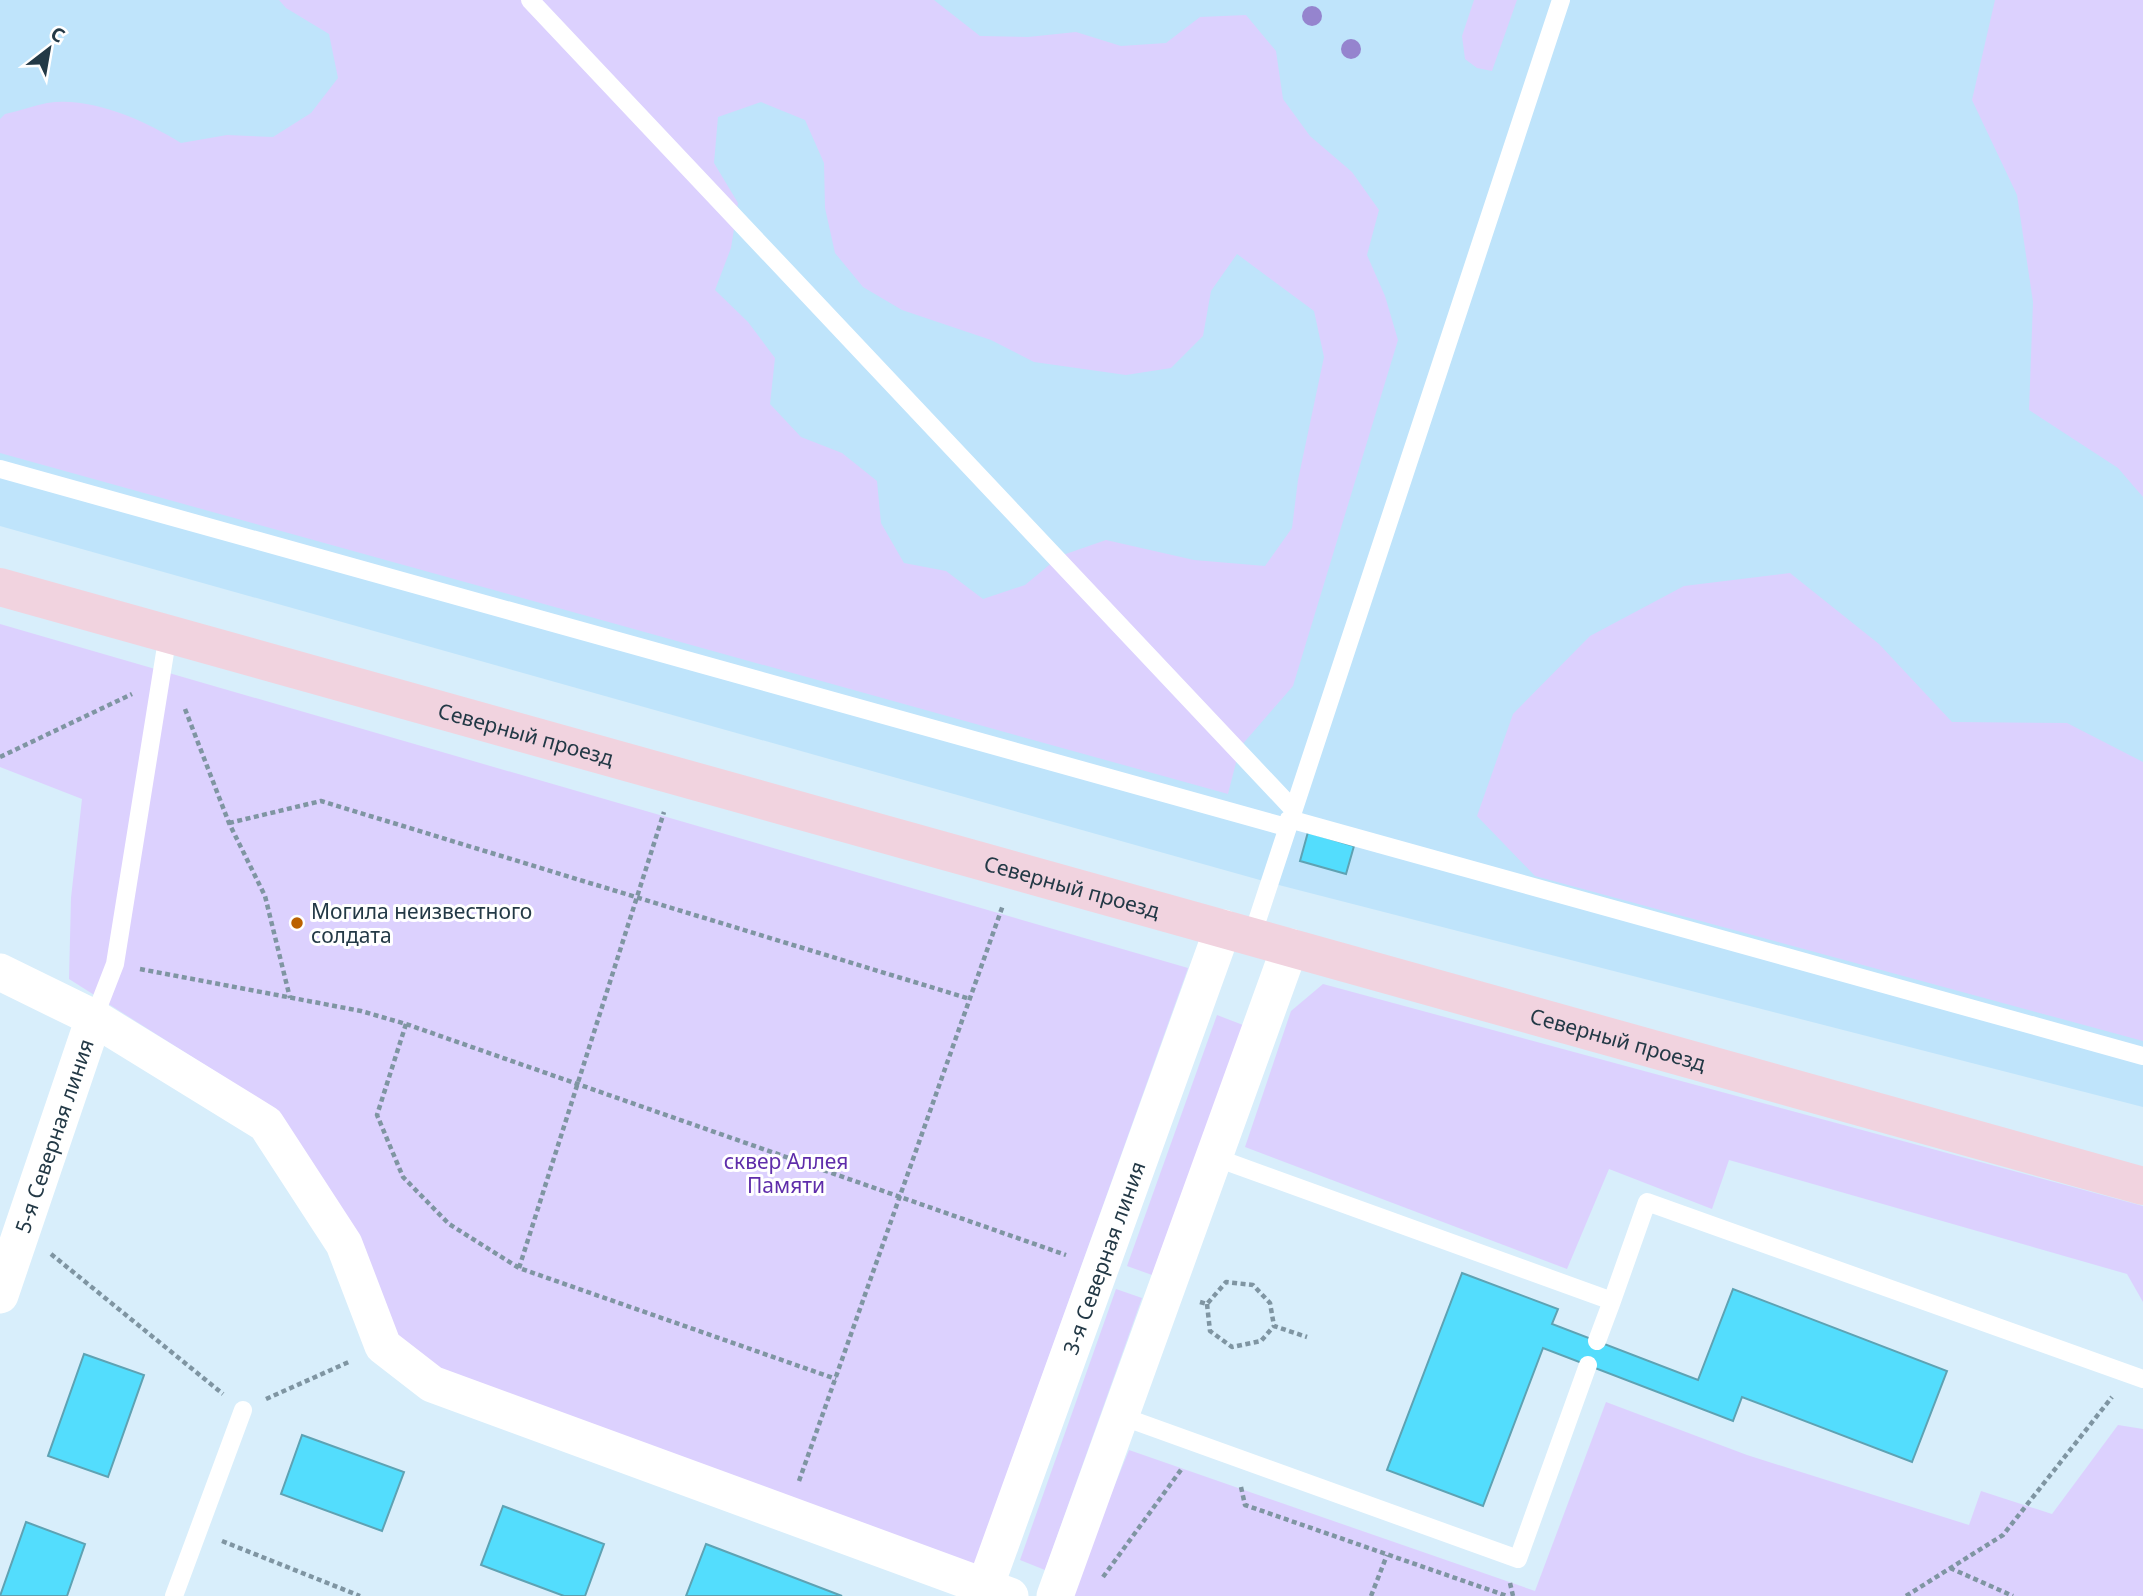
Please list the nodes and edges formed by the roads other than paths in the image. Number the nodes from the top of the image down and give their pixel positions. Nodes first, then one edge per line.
1 (530, 0) edge
2 (1561, 0) edge
3 (0, 469) edge
4 (0, 587) edge
5 (167, 647) junction
6 (1289, 818) junction
7 (1237, 932) junction
8 (1290, 947) junction
9 (0, 972) edge
10 (94, 1018) junction
11 (2143, 1056) edge
12 (1214, 1157) junction
13 (2143, 1186) edge
14 (0, 1295) edge
15 (1612, 1301) junction
16 (1597, 1341) dead end
17 (1588, 1365) dead end
18 (2137, 1377) edge
19 (243, 1410) road end
20 (1121, 1416) junction
21 (998, 1591) edge
22 (174, 1596) edge
23 (1055, 1596) edge

1 - 6 lane
2 - 6 lane
3 - 6 lane
4 - 5 street, Северный проезд
5 - 7 street, Северный проезд
5 - 10 lane
6 - 7 lane
6 - 11 lane
7 - 8 street, Северный проезд
7 - 21 street, 3-я Северная линия
8 - 12 street
8 - 13 street, Северный проезд
9 - 10 street
10 - 14 street, 5-я Северная линия
10 - 21 street
12 - 15 lane
12 - 20 street
15 - 16 lane
15 - 18 lane
17 - 20 lane
19 - 22 lane
20 - 23 street

